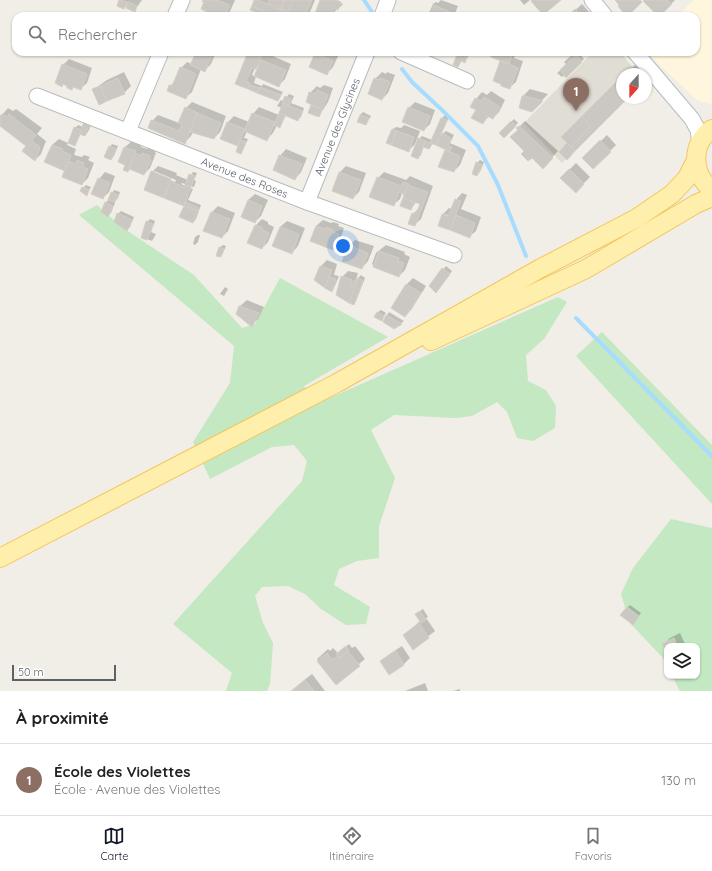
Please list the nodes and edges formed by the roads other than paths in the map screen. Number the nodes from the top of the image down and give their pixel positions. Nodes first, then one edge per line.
1 (182, 0) edge
2 (388, 0) edge
3 (592, 0) edge
4 (177, 12) edge
5 (384, 12) edge
6 (602, 12) edge
7 (159, 56) edge
8 (365, 56) edge
9 (410, 56) edge
10 (638, 56) edge
11 (466, 81) dead end
12 (37, 96) dead end
13 (692, 119) junction
14 (712, 125) edge
15 (712, 129) edge
16 (128, 131) junction
17 (700, 142) junction
18 (696, 160) junction
19 (712, 190) edge
20 (712, 197) edge
21 (307, 202) junction
22 (454, 255) dead end
23 (337, 383) junction
24 (0, 558) edge

1 - 4 street
2 - 5 street
3 - 6 street
7 - 16 street
8 - 21 street, Avenue des Glycines
9 - 11 street
10 - 13 street
12 - 16 street, Avenue des Roses
13 - 14 street
13 - 17 street
15 - 17 main road
16 - 21 street, Avenue des Roses
17 - 18 main road
18 - 19 main road
18 - 23 main road
20 - 23 main road
21 - 22 street, Avenue des Roses
23 - 24 main road

